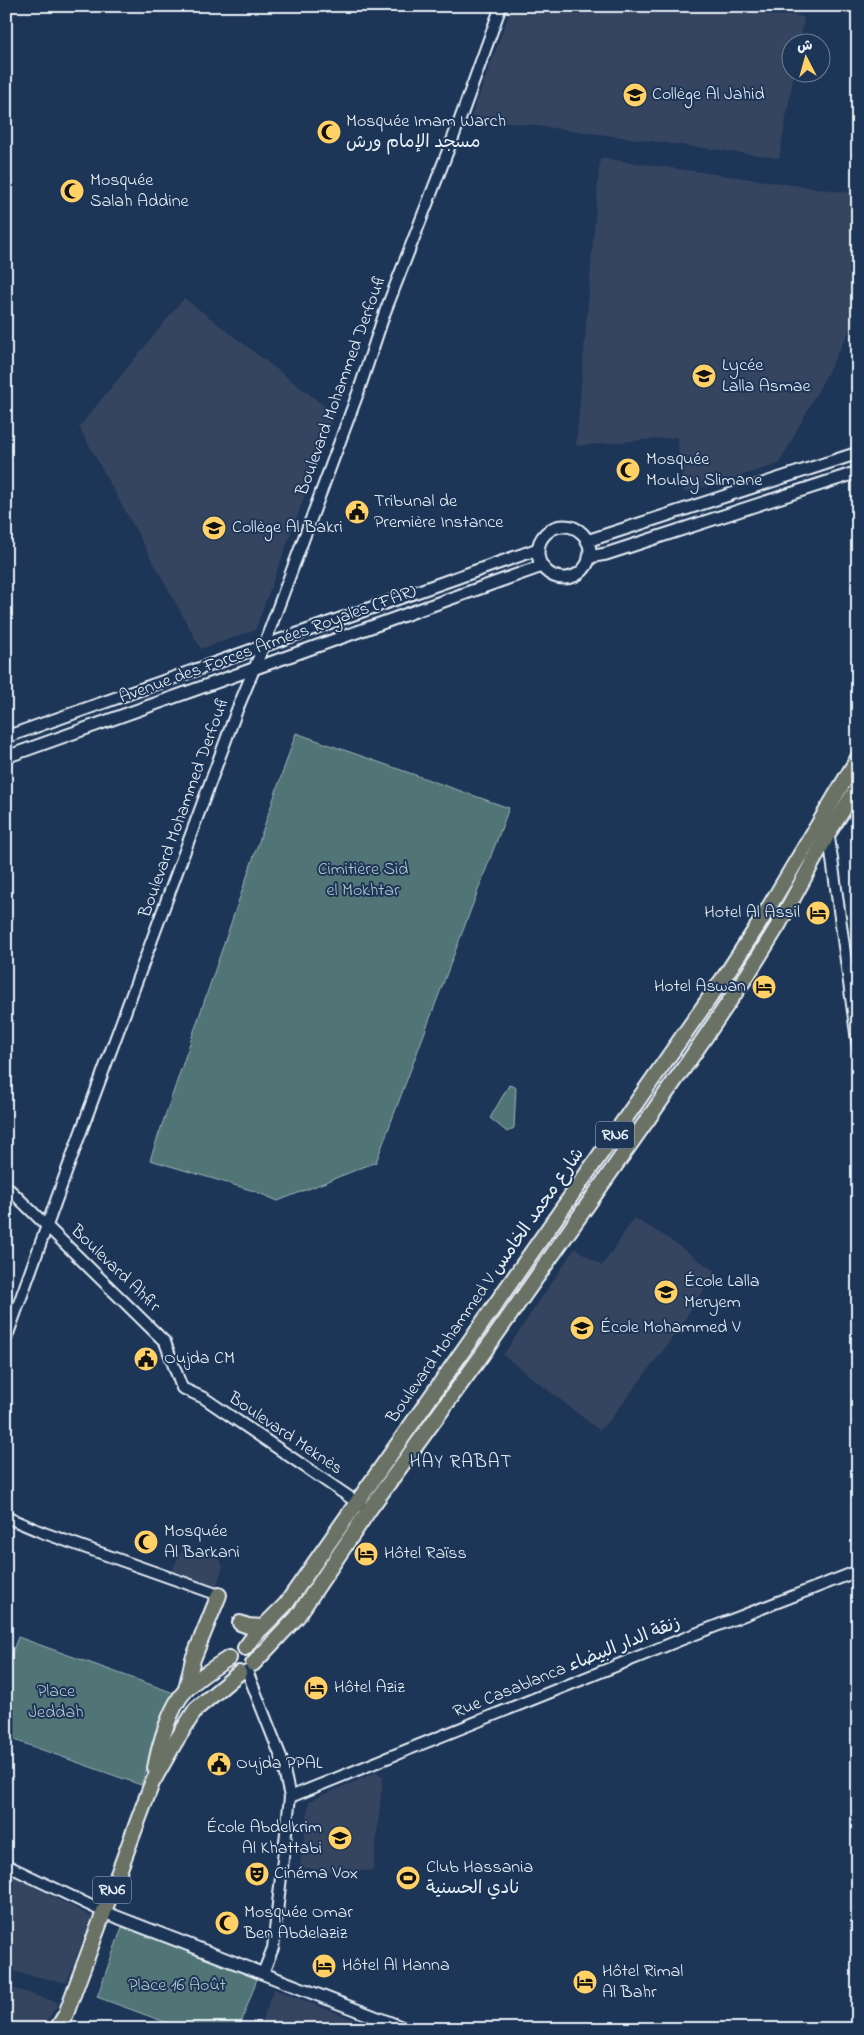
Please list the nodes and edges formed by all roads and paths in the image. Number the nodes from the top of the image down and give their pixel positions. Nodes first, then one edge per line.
1 (501, 6) edge
2 (858, 453) edge
3 (858, 472) edge
4 (587, 541) junction
5 (538, 549) junction
6 (589, 558) junction
7 (542, 566) junction
8 (264, 645) junction
9 (256, 667) junction
10 (6, 737) edge
11 (6, 757) edge
12 (858, 758) edge
13 (858, 788) edge
14 (823, 815) junction
15 (829, 832) junction
16 (858, 1048) edge
17 (6, 1186) edge
18 (47, 1226) junction
19 (6, 1339) edge
20 (182, 1388) joint
21 (356, 1502) junction
22 (368, 1510) junction
23 (6, 1516) edge
24 (858, 1571) edge
25 (219, 1595) joint
26 (240, 1623) dead end
27 (263, 1628) junction
28 (245, 1648) junction
29 (229, 1658) junction
30 (246, 1669) junction
31 (186, 1689) junction
32 (152, 1783) junction
33 (290, 1797) junction
34 (6, 1865) edge
35 (104, 1912) junction
36 (263, 1973) junction
37 (57, 2029) edge
38 (406, 2029) edge

1 - 8 street, Boulevard Mohammed Derfoufi
2 - 4 main road
3 - 6 main road
4 - 5 main road
4 - 6 main road
5 - 7 main road
5 - 8 main road, Avenue des Forces Armées Royales (FAR)
6 - 7 main road
7 - 9 main road, Avenue des Forces Armées Royales (FAR)
8 - 9 street, Boulevard Mohammed Derfoufi
8 - 10 main road, Avenue des Forces Armées Royales (FAR)
9 - 11 main road, Avenue des Forces Armées Royales (FAR)
9 - 18 street, Boulevard Mohammed Derfoufi
12 - 14 main road, Boulevard Mohammed V شارع محمد الخامس / RN6
13 - 15 main road, Boulevard Mohammed V شارع محمد الخامس / RN6
14 - 15 street
14 - 21 main road, Boulevard Mohammed V شارع محمد الخامس / RN6
15 - 16 street
15 - 22 main road, Boulevard Mohammed V شارع محمد الخامس / RN6
17 - 18 street, Boulevard Ahfir
18 - 19 street, Boulevard Mohammed Derfoufi
18 - 20 street, Boulevard Ahfir
20 - 21 street, Boulevard Meknès
21 - 22 street, Boulevard Meknès
21 - 27 main road, Boulevard Mohammed V شارع محمد الخامس / RN6
22 - 30 main road, Boulevard Mohammed V شارع محمد الخامس / RN6
23 - 25 street
24 - 33 street, Rue Casablanca زنقة الدار البيضاء
25 - 31 main road
26 - 27 main road
27 - 28 main road, Boulevard Mohammed V شارع محمد الخامس / RN6
28 - 29 main road, RN6
28 - 30 main road
29 - 30 main road
29 - 31 main road, Boulevard Mohammed V شارع محمد الخامس / RN6
30 - 32 main road, Boulevard Mohammed V شارع محمد الخامس / RN6
30 - 33 street
31 - 32 main road, Boulevard Mohammed V شارع محمد الخامس / RN6
32 - 35 main road, Boulevard Mohammed V شارع محمد الخامس / RN6
33 - 36 street
34 - 35 street
35 - 36 main road
35 - 37 main road, Boulevard Mohammed V شارع محمد الخامس / RN6
36 - 38 main road

